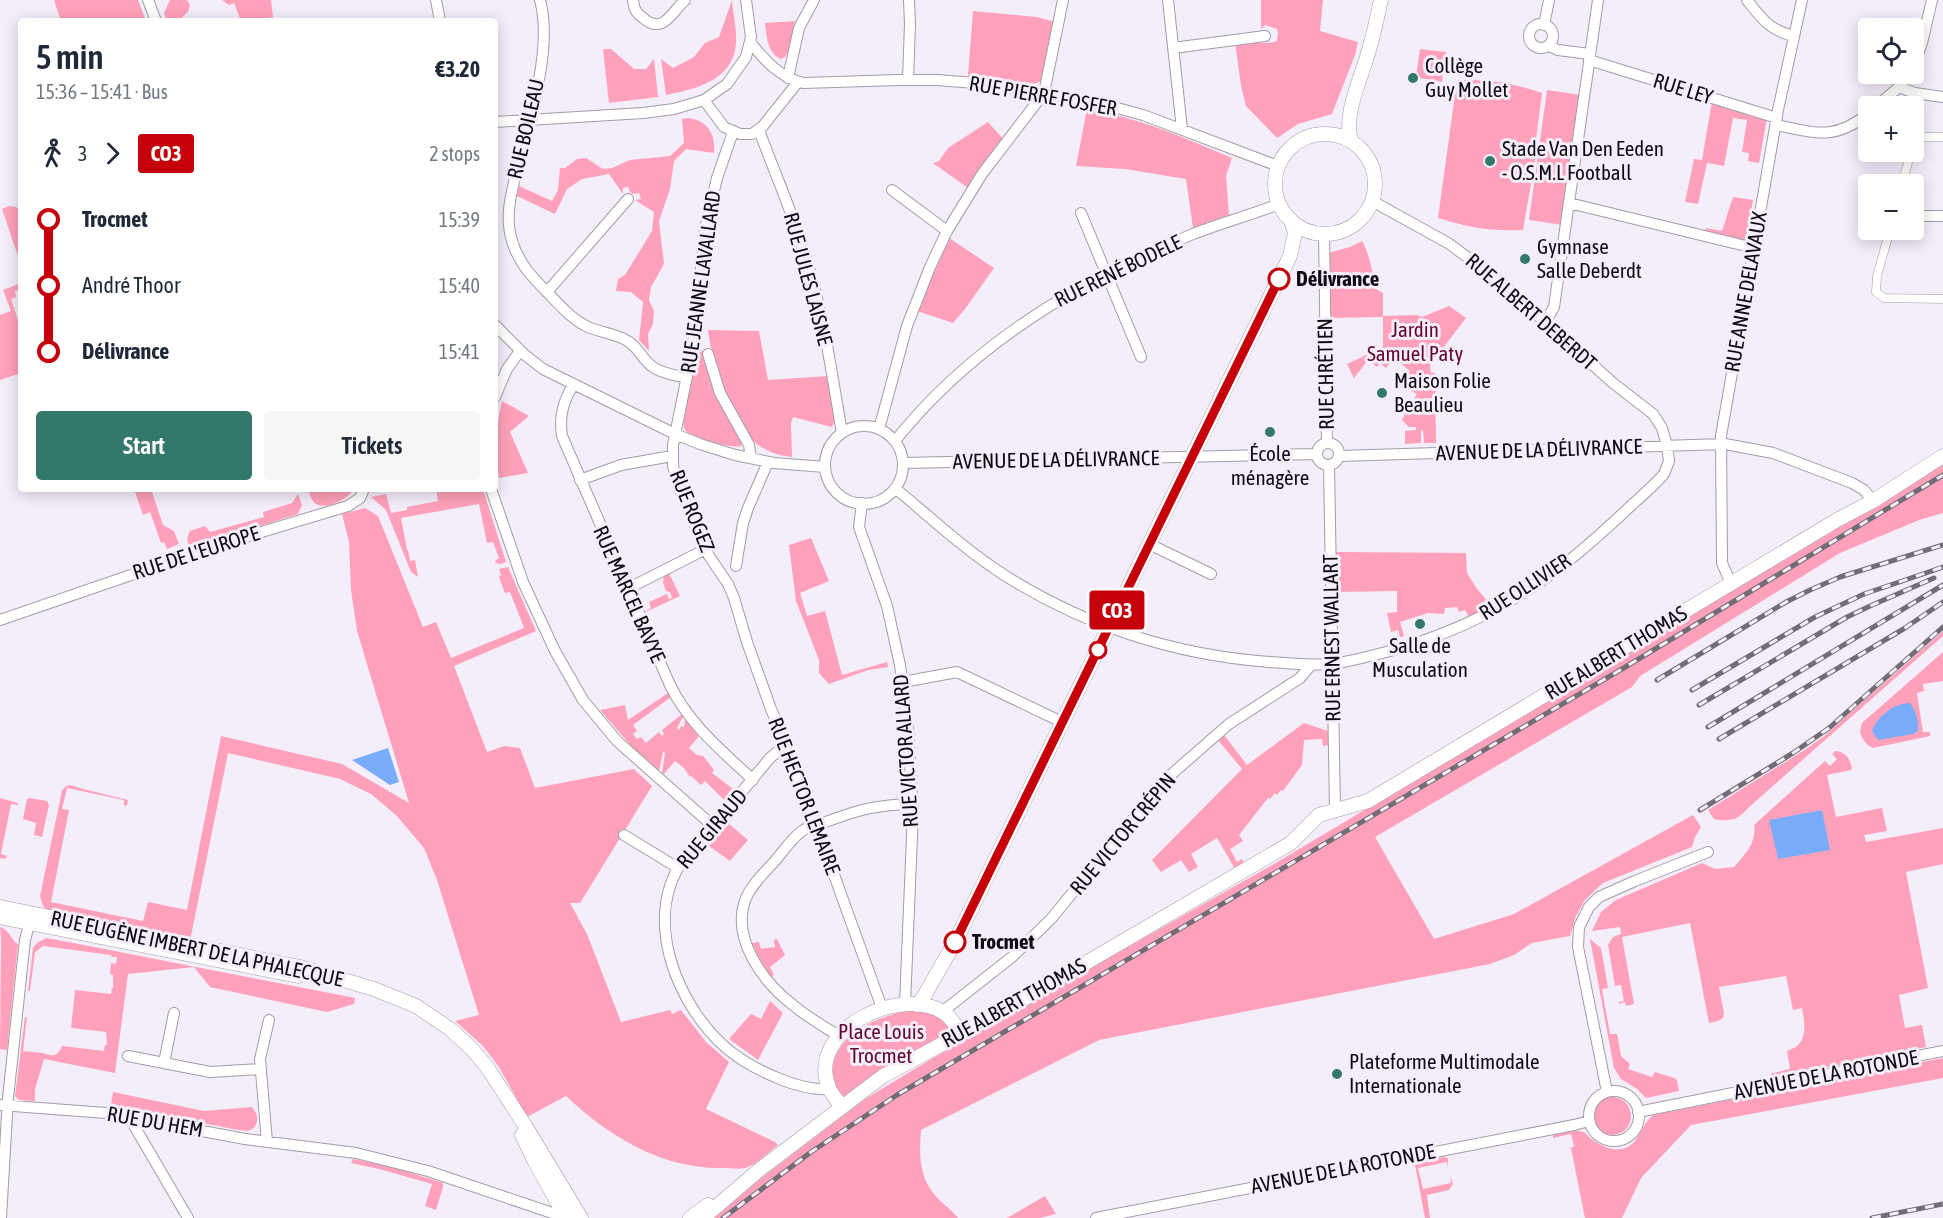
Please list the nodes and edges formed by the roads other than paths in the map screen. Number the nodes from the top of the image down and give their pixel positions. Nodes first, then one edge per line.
1 (148, 0) edge
2 (436, 0) edge
3 (540, 0) edge
4 (633, 0) edge
5 (685, 0) edge
6 (746, 0) edge
7 (814, 0) edge
8 (909, 0) edge
9 (1063, 0) edge
10 (1168, 0) edge
11 (1381, 0) edge
12 (1549, 0) edge
13 (1598, 0) edge
14 (1747, 0) edge
15 (1802, 0) edge
16 (1932, 0) edge
17 (155, 18) edge
18 (439, 18) edge
19 (1544, 25) junction
20 (1924, 33) edge
21 (1265, 36) dead end
22 (1793, 36) junction
23 (751, 43) junction
24 (1549, 46) junction
25 (1173, 48) junction
26 (1590, 57) junction
27 (793, 80) junction
28 (908, 80) junction
29 (1901, 84) edge
30 (1899, 87) junction
31 (1044, 93) junction
32 (1889, 96) edge
33 (1943, 97) edge
34 (704, 100) junction
35 (1351, 109) junction
36 (529, 121) junction
37 (1777, 121) junction
38 (1858, 121) edge
39 (498, 122) edge
40 (1182, 129) junction
41 (759, 130) junction
42 (733, 132) junction
43 (1329, 134) junction
44 (1924, 137) edge
45 (1943, 137) edge
46 (1351, 141) junction
47 (1278, 166) junction
48 (892, 190) dead end
49 (628, 199) dead end
50 (1372, 201) junction
51 (1569, 203) junction
52 (1279, 204) junction
53 (1081, 213) dead end
54 (1924, 216) edge
55 (1943, 216) edge
56 (1291, 220) junction
57 (947, 231) junction
58 (1320, 233) junction
59 (1887, 240) edge
60 (1754, 248) junction
61 (1290, 256) junction
62 (1106, 273) junction
63 (547, 292) junction
64 (1943, 299) edge
65 (1546, 321) junction
66 (498, 328) edge
67 (520, 351) junction
68 (708, 354) dead end
69 (1141, 357) dead end
70 (687, 378) junction
71 (574, 384) junction
72 (498, 390) edge
73 (879, 429) junction
74 (842, 433) junction
75 (675, 434) junction
76 (895, 441) junction
77 (1327, 443) junction
78 (1720, 444) junction
79 (1667, 446) junction
80 (1317, 454) junction
81 (672, 456) junction
82 (1339, 456) junction
83 (1943, 456) edge
84 (1192, 457) junction
85 (751, 458) junction
86 (768, 462) junction
87 (903, 463) junction
88 (1329, 465) junction
89 (825, 467) junction
90 (580, 480) junction
91 (895, 488) junction
92 (363, 492) edge
93 (492, 492) edge
94 (1871, 498) junction
95 (862, 503) junction
96 (1149, 544) junction
97 (706, 549) junction
98 (736, 566) dead end
99 (1211, 574) dead end
100 (728, 584) joint
101 (1731, 584) junction
102 (627, 589) junction
103 (0, 620) edge
104 (1109, 627) junction
105 (1332, 664) junction
106 (1311, 665) junction
107 (903, 682) junction
108 (1062, 722) junction
109 (785, 745) junction
110 (753, 780) junction
111 (912, 804) junction
112 (1335, 806) junction
113 (817, 825) junction
114 (713, 826) junction
115 (624, 835) dead end
116 (1708, 852) dead end
117 (678, 868) junction
118 (0, 907) edge
119 (0, 917) edge
120 (31, 918) junction
121 (956, 940) junction
122 (911, 1004) junction
123 (882, 1008) junction
124 (937, 1010) junction
125 (174, 1013) dead end
126 (269, 1020) dead end
127 (960, 1034) junction
128 (839, 1036) junction
129 (1943, 1051) edge
130 (128, 1056) dead end
131 (164, 1064) junction
132 (261, 1069) junction
133 (495, 1079) junction
134 (830, 1089) junction
135 (1606, 1092) junction
136 (4, 1105) edge
137 (842, 1107) junction
138 (1638, 1112) junction
139 (129, 1117) junction
140 (1589, 1120) junction
141 (267, 1142) junction
142 (759, 1170) junction
143 (1, 1206) edge
144 (1, 1218) edge
145 (188, 1218) edge
146 (566, 1218) edge
147 (581, 1218) edge
148 (690, 1218) edge
149 (703, 1218) edge
150 (1096, 1218) edge

1 - 17 street
2 - 18 street
3 - 36 street, RUE BOILEAU
4 - 5 street
6 - 23 street
7 - 27 street
8 - 28 street
9 - 31 street
10 - 25 street
11 - 35 street
12 - 19 street
13 - 26 street
14 - 22 street
15 - 22 street, RUE ANNE DELAVAUX
16 - 20 street
19 - 24 street
19 - 24 street
21 - 25 street
22 - 37 street, RUE ANNE DELAVAUX
23 - 27 street
23 - 34 street
24 - 26 street, RUE LEY
25 - 40 street
26 - 37 street, RUE LEY
26 - 51 street
27 - 28 street, RUE PIERRE FOSFER
27 - 41 street
28 - 31 street, RUE PIERRE FOSFER
29 - 30 street
30 - 32 street
30 - 33 street
31 - 40 street, RUE PIERRE FOSFER
31 - 57 street
34 - 36 street
34 - 42 street
35 - 43 street
35 - 46 street
36 - 39 street
36 - 63 street, RUE BOILEAU
37 - 38 street, RUE LEY
37 - 60 street, RUE ANNE DELAVAUX
40 - 47 street, RUE PIERRE FOSFER
41 - 42 street
41 - 74 street, RUE JULES LAISNE
42 - 70 street, RUE JEANNE LAVALLARD
43 - 46 street
43 - 47 street
44 - 45 street
46 - 50 street
47 - 52 street
48 - 57 street
49 - 63 street
50 - 58 street
50 - 65 street, RUE ALBERT DEBERDT
51 - 60 street
51 - 65 street
52 - 56 street
52 - 62 street, RUE RENÉ BODELE
53 - 62 street
54 - 55 street
56 - 58 street
56 - 61 street
57 - 73 street
58 - 61 street
58 - 77 street, RUE CHRÉTIEN
59 - 64 street
60 - 78 street, RUE ANNE DELAVAUX
61 - 84 street
62 - 69 street
62 - 76 street, RUE RENÉ BODELE
63 - 70 street, RUE BOILEAU
65 - 79 street, RUE ALBERT DEBERDT
66 - 67 street
67 - 71 street
67 - 72 street
68 - 85 street
70 - 75 street, RUE JEANNE LAVALLARD
71 - 75 street
71 - 90 street, RUE MARCEL BAVYE
73 - 74 street
73 - 76 street
74 - 89 street
75 - 81 street, RUE ROGEZ
75 - 85 street
76 - 87 street
77 - 80 street
77 - 82 street
78 - 79 street, AVENUE DE LA DÉLIVRANCE
78 - 94 street, AVENUE DE LA DÉLIVRANCE
78 - 101 street, RUE ANNE DELAVAUX
79 - 82 street, AVENUE DE LA DÉLIVRANCE
79 - 105 street, RUE OLLIVIER
80 - 84 street, AVENUE DE LA DÉLIVRANCE
80 - 88 street
81 - 90 street
81 - 97 street, RUE ROGEZ
82 - 88 street
83 - 94 street, RUE ALBERT THOMAS
84 - 87 street, AVENUE DE LA DÉLIVRANCE
84 - 96 street
85 - 86 street
86 - 89 street
86 - 98 street
87 - 91 street
88 - 105 street, RUE ERNEST WALLART
89 - 95 street
90 - 102 street, RUE MARCEL BAVYE
91 - 95 street
91 - 104 street, RUE OLLIVIER
92 - 103 street, RUE DE L'EUROPE
93 - 114 street
94 - 101 street, RUE ALBERT THOMAS
95 - 107 street, RUE VICTOR ALLARD
96 - 99 street
96 - 104 street
97 - 100 street, RUE ROGEZ
97 - 102 street
100 - 109 street, RUE HECTOR LEMAIRE
101 - 112 street, RUE ALBERT THOMAS
102 - 110 street, RUE MARCEL BAVYE
104 - 106 street, RUE OLLIVIER
104 - 108 street
105 - 106 street, RUE OLLIVIER
105 - 112 street, RUE ERNEST WALLART
106 - 124 street, RUE VICTOR CRÉPIN
107 - 108 street
107 - 111 street, RUE VICTOR ALLARD
108 - 121 street
109 - 110 street, RUE GIRAUD
109 - 113 street, RUE HECTOR LEMAIRE
110 - 114 street, RUE GIRAUD
111 - 113 street
111 - 122 street, RUE VICTOR ALLARD
112 - 127 street, RUE ALBERT THOMAS
113 - 123 street, RUE HECTOR LEMAIRE
113 - 128 street
114 - 117 street, RUE GIRAUD
115 - 117 street
116 - 135 street
117 - 134 street, RUE GIRAUD
118 - 120 street, RUE EUGÈNE IMBERT DE LA PHALECQUE
119 - 120 street, RUE EUGÈNE IMBERT DE LA PHALECQUE
120 - 133 street, RUE EUGÈNE IMBERT DE LA PHALECQUE
120 - 136 street
121 - 122 street
121 - 124 street
122 - 123 street
122 - 124 street
123 - 128 street
124 - 127 street
125 - 131 street
126 - 132 street
127 - 137 street, RUE ALBERT THOMAS
128 - 134 street
129 - 138 street, AVENUE DE LA ROTONDE
130 - 131 street
131 - 132 street
132 - 141 street
133 - 146 street, RUE EUGÈNE IMBERT DE LA PHALECQUE
133 - 147 street, RUE EUGÈNE IMBERT DE LA PHALECQUE
134 - 137 street
135 - 138 street
135 - 140 street
136 - 139 street, RUE DU HEM
136 - 143 street
137 - 142 street, RUE ALBERT THOMAS
138 - 140 street
139 - 141 street, RUE DU HEM
139 - 145 street
140 - 150 street, AVENUE DE LA ROTONDE
141 - 146 street, RUE DU HEM
142 - 148 street, RUE ALBERT THOMAS
142 - 149 street, RUE ALBERT THOMAS
143 - 144 street

